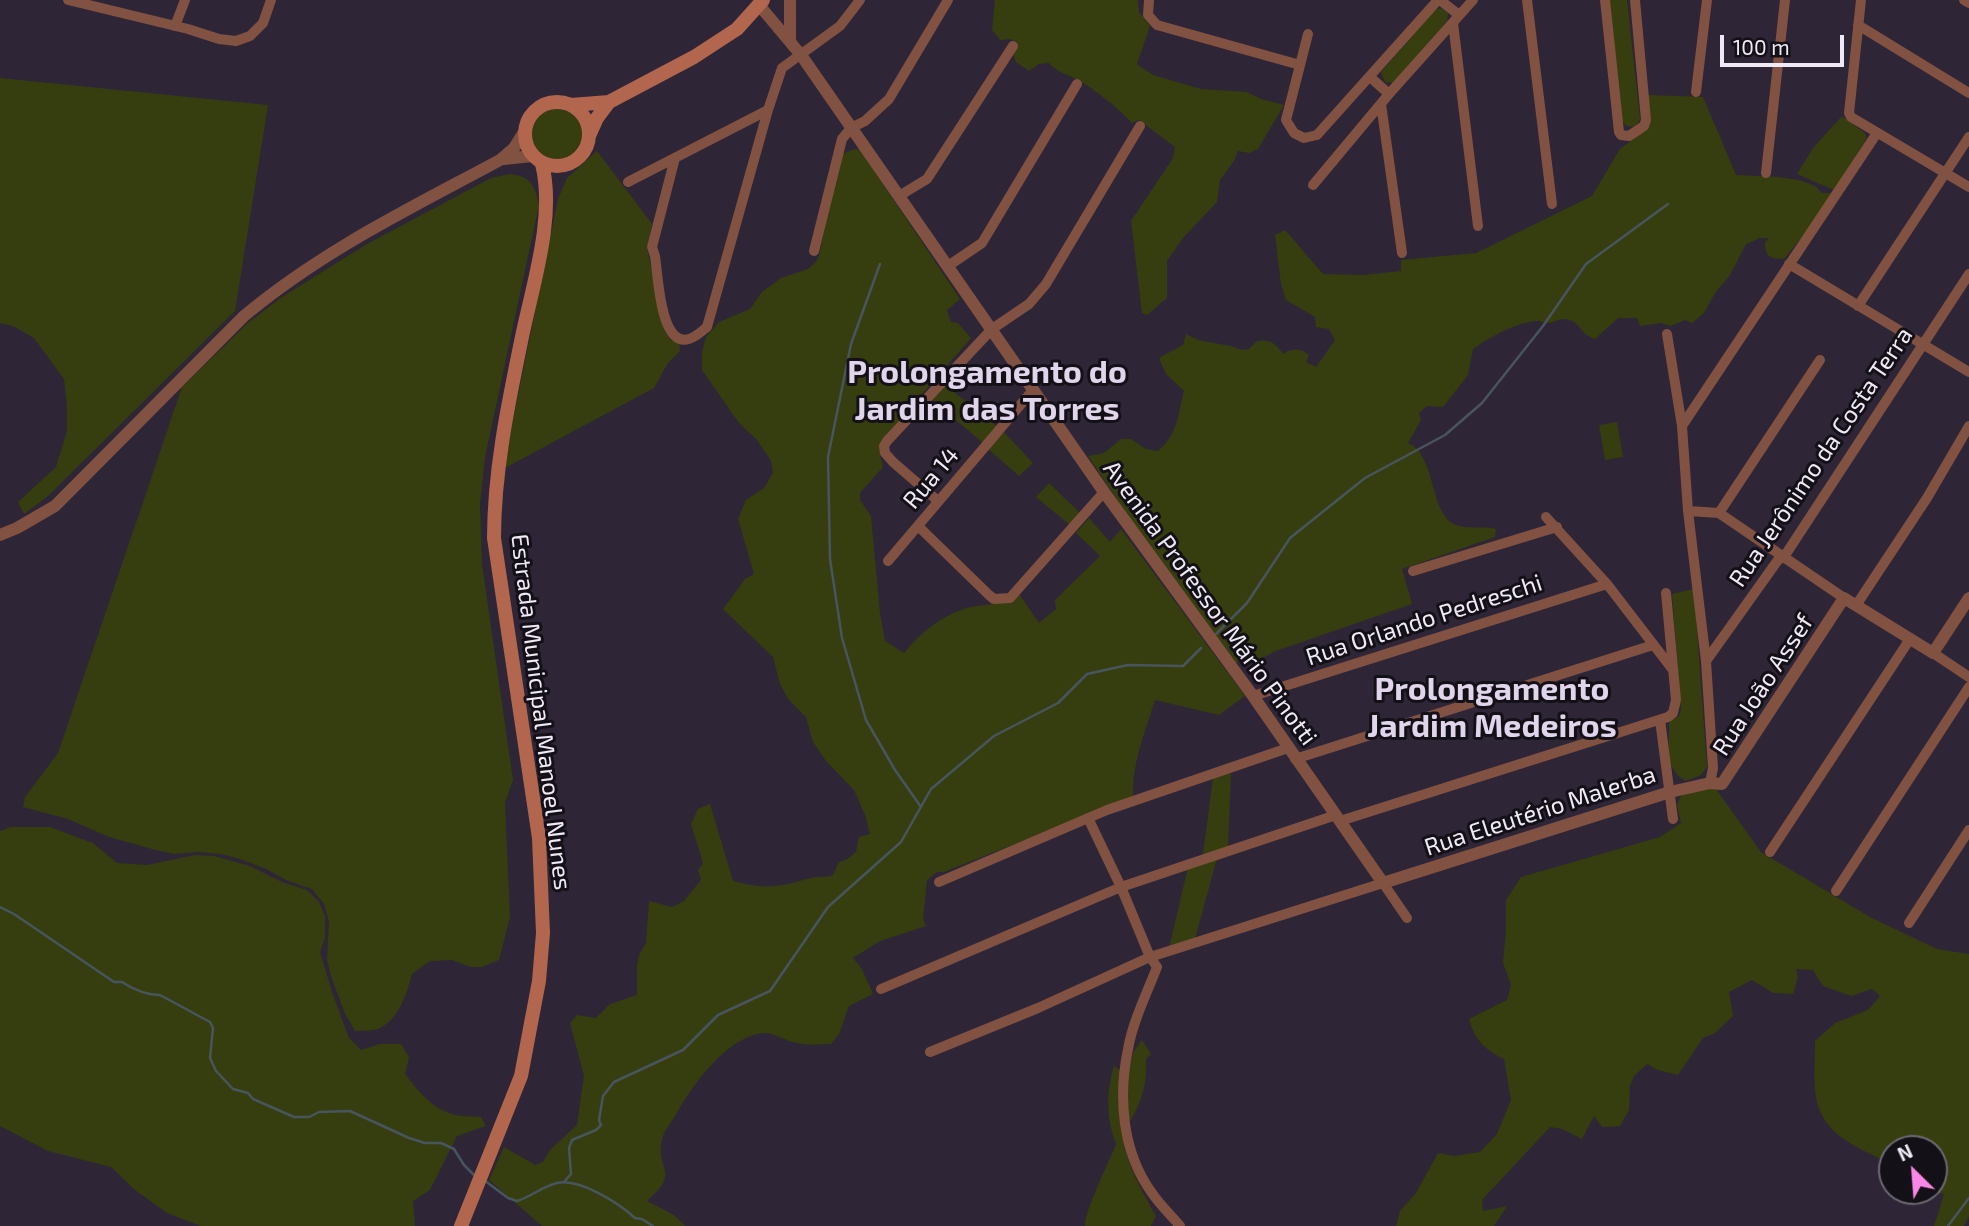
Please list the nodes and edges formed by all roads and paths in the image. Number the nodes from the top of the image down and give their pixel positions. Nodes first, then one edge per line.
1 (68, 0) edge
2 (185, 0) edge
3 (271, 0) edge
4 (790, 0) edge
5 (860, 0) edge
6 (948, 0) edge
7 (1149, 0) edge
8 (1439, 0) edge
9 (1473, 0) edge
10 (1527, 0) edge
11 (1605, 0) edge
12 (1635, 0) edge
13 (1706, 0) edge
14 (1785, 0) edge
15 (1861, 0) edge
16 (1964, 0) edge
17 (761, 2) edge
18 (1969, 3) edge
19 (101, 4) edge
20 (1456, 19) junction
21 (1858, 25) junction
22 (175, 26) junction
23 (1308, 34) dead end
24 (790, 39) junction
25 (1013, 46) dead end
26 (801, 55) junction
27 (1300, 65) junction
28 (1370, 77) junction
29 (1077, 84) dead end
30 (1696, 92) dead end
31 (1969, 93) edge
32 (1388, 94) junction
33 (609, 102) junction
34 (1381, 104) junction
35 (571, 105) junction
36 (768, 110) junction
37 (1140, 127) dead end
38 (851, 128) junction
39 (524, 132) junction
40 (1877, 133) junction
41 (589, 136) junction
42 (1969, 137) edge
43 (675, 158) junction
44 (500, 160) junction
45 (537, 160) junction
46 (567, 165) junction
47 (1766, 173) dead end
48 (1946, 174) junction
49 (628, 182) dead end
50 (1313, 185) dead end
51 (1969, 187) edge
52 (547, 194) junction
53 (899, 196) junction
54 (1552, 204) dead end
55 (1478, 226) dead end
56 (814, 251) dead end
57 (1402, 253) dead end
58 (1789, 264) junction
59 (948, 266) junction
60 (1968, 277) edge
61 (1858, 306) junction
62 (992, 329) junction
63 (1667, 334) dead end
64 (1922, 344) junction
65 (1820, 360) dead end
66 (1969, 372) edge
67 (1033, 390) junction
68 (1682, 426) junction
69 (1969, 426) edge
70 (1104, 492) junction
71 (938, 501) junction
72 (1688, 511) junction
73 (1719, 513) junction
74 (1546, 517) dead end
75 (918, 526) junction
76 (1557, 527) junction
77 (0, 535) edge
78 (1784, 557) junction
79 (888, 561) dead end
80 (1413, 571) dead end
81 (1607, 584) junction
82 (1666, 593) dead end
83 (1844, 598) junction
84 (1969, 598) edge
85 (1857, 604) junction
86 (1910, 639) junction
87 (1653, 645) junction
88 (1933, 653) junction
89 (1706, 661) junction
90 (1673, 670) junction
91 (1969, 677) edge
92 (1969, 687) edge
93 (1253, 696) junction
94 (1660, 720) junction
95 (1292, 754) junction
96 (1710, 783) junction
97 (1670, 792) junction
98 (1088, 818) junction
99 (1338, 818) junction
100 (1673, 819) dead end
101 (1969, 830) edge
102 (1770, 852) dead end
103 (939, 882) dead end
104 (1383, 883) junction
105 (1121, 887) junction
106 (1836, 891) dead end
107 (1406, 918) dead end
108 (1909, 923) dead end
109 (1150, 957) junction
110 (881, 989) dead end
111 (930, 1052) dead end
112 (461, 1226) edge
113 (1180, 1226) edge

1 - 19 street
2 - 22 street
3 - 22 street
4 - 24 street
5 - 26 street
6 - 38 street
7 - 27 street
8 - 20 street
8 - 28 street
9 - 20 street
10 - 54 street
11 - 12 street
13 - 30 street
14 - 47 street
15 - 21 street
16 - 18 street
17 - 24 street, Avenida Professor Mário Pinotti
17 - 33 main road
19 - 22 street
20 - 32 street
20 - 55 street
21 - 31 street
21 - 40 street
23 - 27 street
24 - 26 street, Avenida Professor Mário Pinotti
25 - 53 street
26 - 36 street
26 - 38 street, Avenida Professor Mário Pinotti
27 - 28 street
28 - 32 street
29 - 59 street
32 - 34 street
33 - 35 main road
33 - 41 main road
34 - 50 street
34 - 57 street
35 - 39 main road
35 - 41 main road
36 - 43 street
36 - 43 street
37 - 62 street
38 - 53 street, Avenida Professor Mário Pinotti
38 - 56 street
39 - 44 street
39 - 45 main road
40 - 48 street
40 - 58 street
41 - 46 main road
42 - 48 street
43 - 49 street
44 - 45 street
44 - 77 street
45 - 46 main road
45 - 52 main road, Estrada Municipal Manoel Nunes
46 - 52 main road, Estrada Municipal Manoel Nunes
48 - 51 street
48 - 61 street
52 - 112 main road, Estrada Municipal Manoel Nunes
53 - 59 street, Avenida Professor Mário Pinotti
58 - 61 street
58 - 68 street
59 - 62 street, Avenida Professor Mário Pinotti
60 - 64 street, Rua Jerônimo da Costa Terra
61 - 64 street
62 - 67 street, Avenida Professor Mário Pinotti
62 - 71 street
63 - 68 street
64 - 66 street
64 - 78 street, Rua Jerônimo da Costa Terra
65 - 73 street
67 - 70 street, Avenida Professor Mário Pinotti
67 - 71 street, Rua 14
68 - 72 street
69 - 85 street
70 - 75 street
70 - 93 street, Avenida Professor Mário Pinotti
71 - 75 street, Rua 14
72 - 73 street
72 - 89 street
73 - 78 street
74 - 76 street
75 - 79 street, Rua 14
76 - 80 street
76 - 81 street
78 - 83 street
78 - 89 street, Rua Jerônimo da Costa Terra
81 - 87 street
81 - 93 street, Rua Orlando Pedreschi
82 - 90 street
83 - 85 street
83 - 96 street, Rua João Assef
84 - 88 street
85 - 86 street
86 - 88 street
86 - 102 street
87 - 90 street
87 - 95 street
88 - 91 street
89 - 96 street
90 - 94 street
92 - 106 street
93 - 95 street, Avenida Professor Mário Pinotti
94 - 97 street
94 - 99 street
95 - 98 street
95 - 99 street, Avenida Professor Mário Pinotti
96 - 97 street, Rua Eleutério Malerba
97 - 100 street
97 - 104 street, Rua Eleutério Malerba
98 - 103 street
98 - 105 street
99 - 104 street, Avenida Professor Mário Pinotti
99 - 105 street
101 - 108 street
104 - 107 street, Avenida Professor Mário Pinotti
104 - 109 street
105 - 109 street
105 - 110 street
109 - 111 street
109 - 113 street

